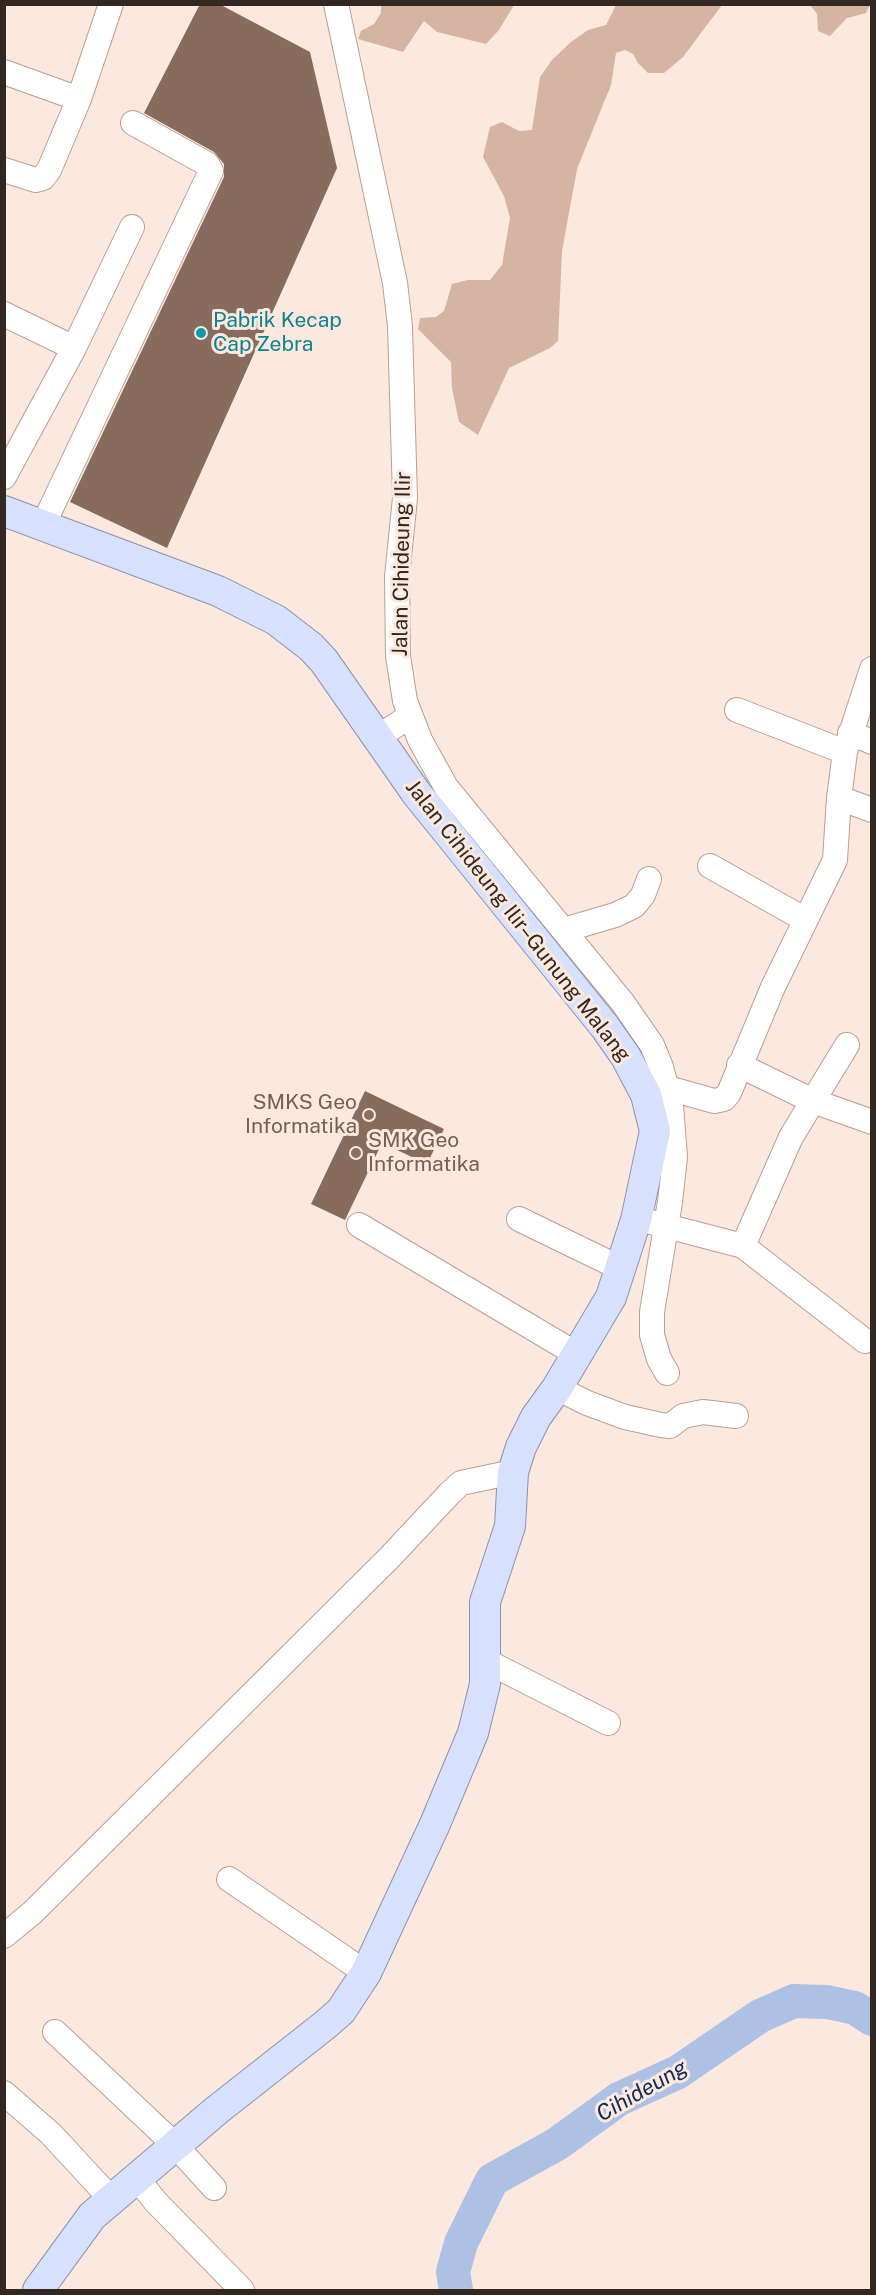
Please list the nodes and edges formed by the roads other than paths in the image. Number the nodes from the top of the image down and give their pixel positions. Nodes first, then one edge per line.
1 (336, 4) edge
2 (108, 5) edge
3 (4, 72) edge
4 (79, 99) junction
5 (134, 123) dead end
6 (4, 170) edge
7 (132, 227) dead end
8 (4, 314) edge
9 (74, 348) junction
10 (4, 477) edge
11 (4, 511) edge
12 (43, 525) junction
13 (872, 669) edge
14 (737, 710) dead end
15 (410, 716) junction
16 (378, 737) junction
17 (856, 742) edge
18 (839, 798) junction
19 (872, 810) edge
20 (710, 866) dead end
21 (649, 879) dead end
22 (804, 919) junction
23 (564, 930) junction
24 (847, 1044) dead end
25 (739, 1065) junction
26 (668, 1088) junction
27 (813, 1101) junction
28 (872, 1122) edge
29 (519, 1219) dead end
30 (652, 1222) junction
31 (359, 1225) dead end
32 (743, 1246) junction
33 (620, 1269) junction
34 (865, 1341) dead end
35 (578, 1355) junction
36 (667, 1373) dead end
37 (557, 1388) junction
38 (736, 1416) dead end
39 (504, 1474) junction
40 (486, 1661) junction
41 (608, 1723) dead end
42 (229, 1879) dead end
43 (4, 1936) edge
44 (366, 1973) junction
45 (56, 2032) dead end
46 (4, 2093) edge
47 (175, 2145) junction
48 (137, 2178) junction
49 (214, 2188) dead end
50 (112, 2200) junction
51 (38, 2290) edge
52 (242, 2290) edge

1 - 15 street, Jalan Cihideung Ilir
2 - 4 street
3 - 4 street
4 - 6 street
5 - 12 street
7 - 9 street
8 - 9 street
9 - 10 street
11 - 12 main road, Jalan Cihideung Ilir–Gunung Malang
12 - 16 main road, Jalan Cihideung Ilir–Gunung Malang
13 - 17 street
14 - 17 street
15 - 16 street
15 - 23 street, Jalan Cihideung Ilir
16 - 30 main road, Jalan Cihideung Ilir–Gunung Malang
17 - 18 street
18 - 19 street
18 - 22 street
20 - 22 street
21 - 23 street
22 - 25 street
23 - 26 street, Jalan Cihideung Ilir
24 - 27 street
25 - 26 street
25 - 27 street
26 - 30 street, Jalan Cihideung Ilir
27 - 28 street
27 - 32 street
29 - 33 street
30 - 32 street
30 - 33 main road, Jalan Cihideung Ilir–Gunung Malang
30 - 36 street, Jalan Cihideung Ilir
31 - 35 street
32 - 34 street
33 - 35 main road, Jalan Cihideung Ilir–Gunung Malang
35 - 37 main road, Jalan Cihideung Ilir–Gunung Malang
37 - 38 street
37 - 39 main road, Jalan Cihideung Ilir–Gunung Malang
39 - 40 main road, Jalan Cihideung Ilir–Gunung Malang
39 - 43 street
40 - 41 street
40 - 44 main road, Jalan Cihideung Ilir–Gunung Malang
42 - 44 street
44 - 47 main road, Jalan Cihideung Ilir–Gunung Malang
45 - 47 street
46 - 50 street
47 - 48 main road, Jalan Cihideung Ilir–Gunung Malang
47 - 49 street
48 - 50 main road, Jalan Cihideung Ilir–Gunung Malang
48 - 52 street
50 - 51 main road, Jalan Cihideung Ilir–Gunung Malang

